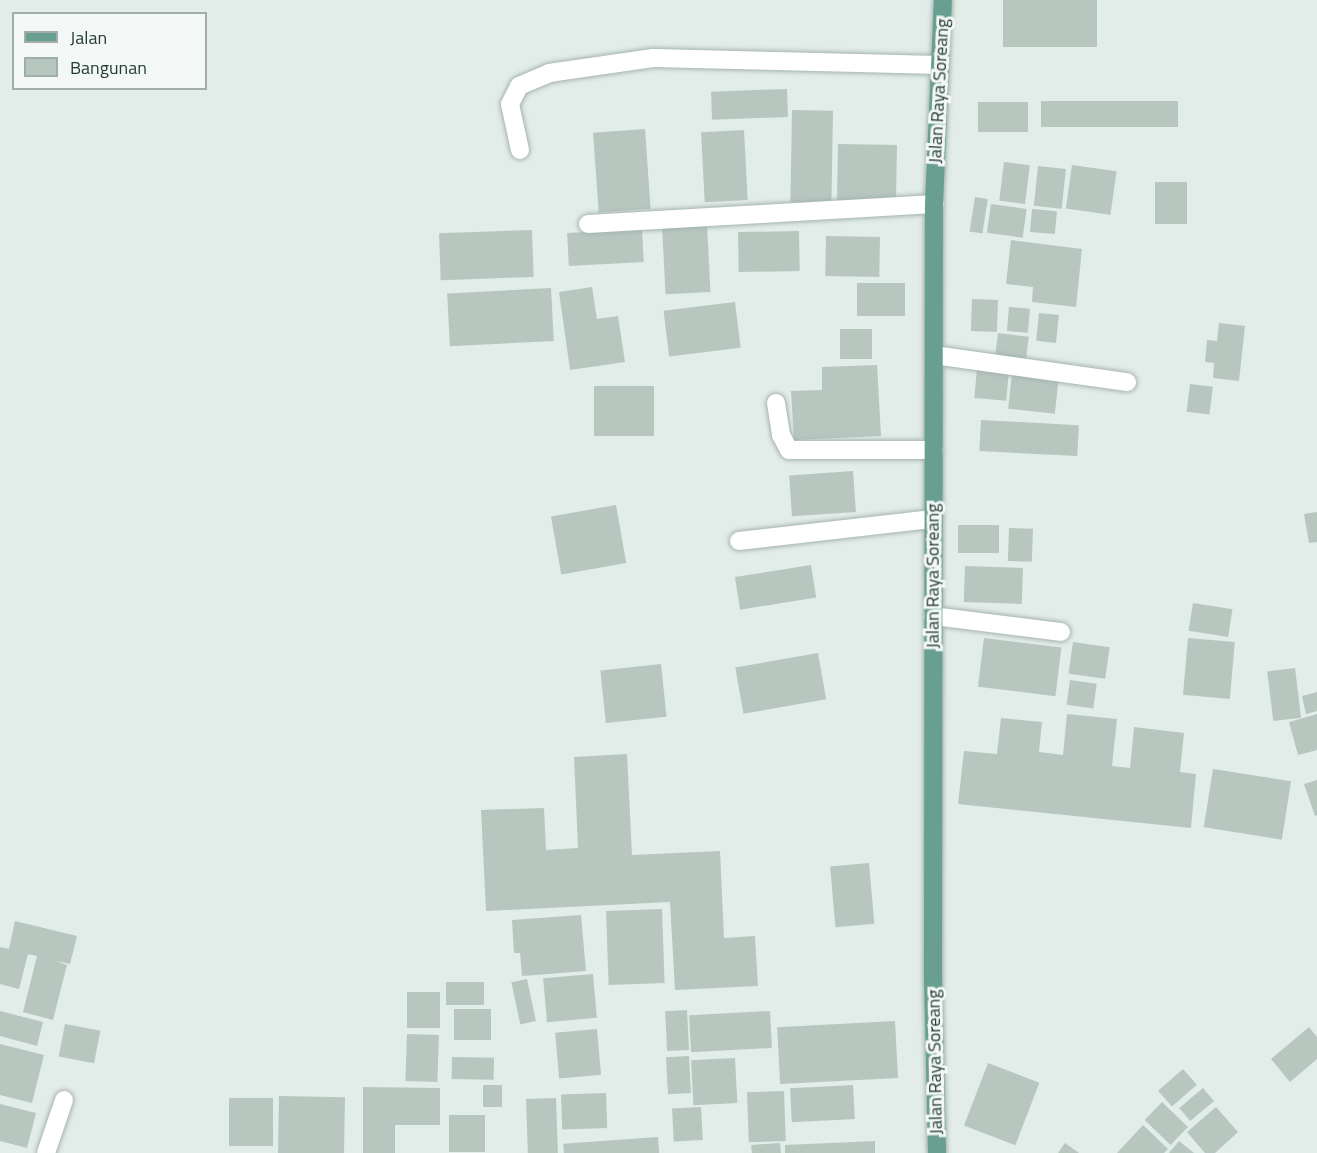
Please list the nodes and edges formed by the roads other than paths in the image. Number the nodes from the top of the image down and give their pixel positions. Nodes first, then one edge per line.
1 (943, 0) edge
2 (940, 65) junction
3 (520, 150) dead end
4 (934, 204) junction
5 (588, 224) dead end
6 (934, 355) junction
7 (1127, 382) dead end
8 (776, 403) dead end
9 (934, 450) junction
10 (933, 519) junction
11 (739, 541) dead end
12 (933, 616) junction
13 (1061, 632) dead end
14 (64, 1100) dead end
15 (46, 1153) edge
16 (937, 1153) edge

1 - 2 main road, Jalan Raya Soreang
2 - 3 street
2 - 4 main road, Jalan Raya Soreang
4 - 5 street
4 - 6 main road, Jalan Raya Soreang
6 - 7 street
6 - 9 main road, Jalan Raya Soreang
8 - 9 street
9 - 10 main road, Jalan Raya Soreang
10 - 11 street
10 - 12 main road, Jalan Raya Soreang
12 - 13 street
12 - 16 main road, Jalan Raya Soreang
14 - 15 street

